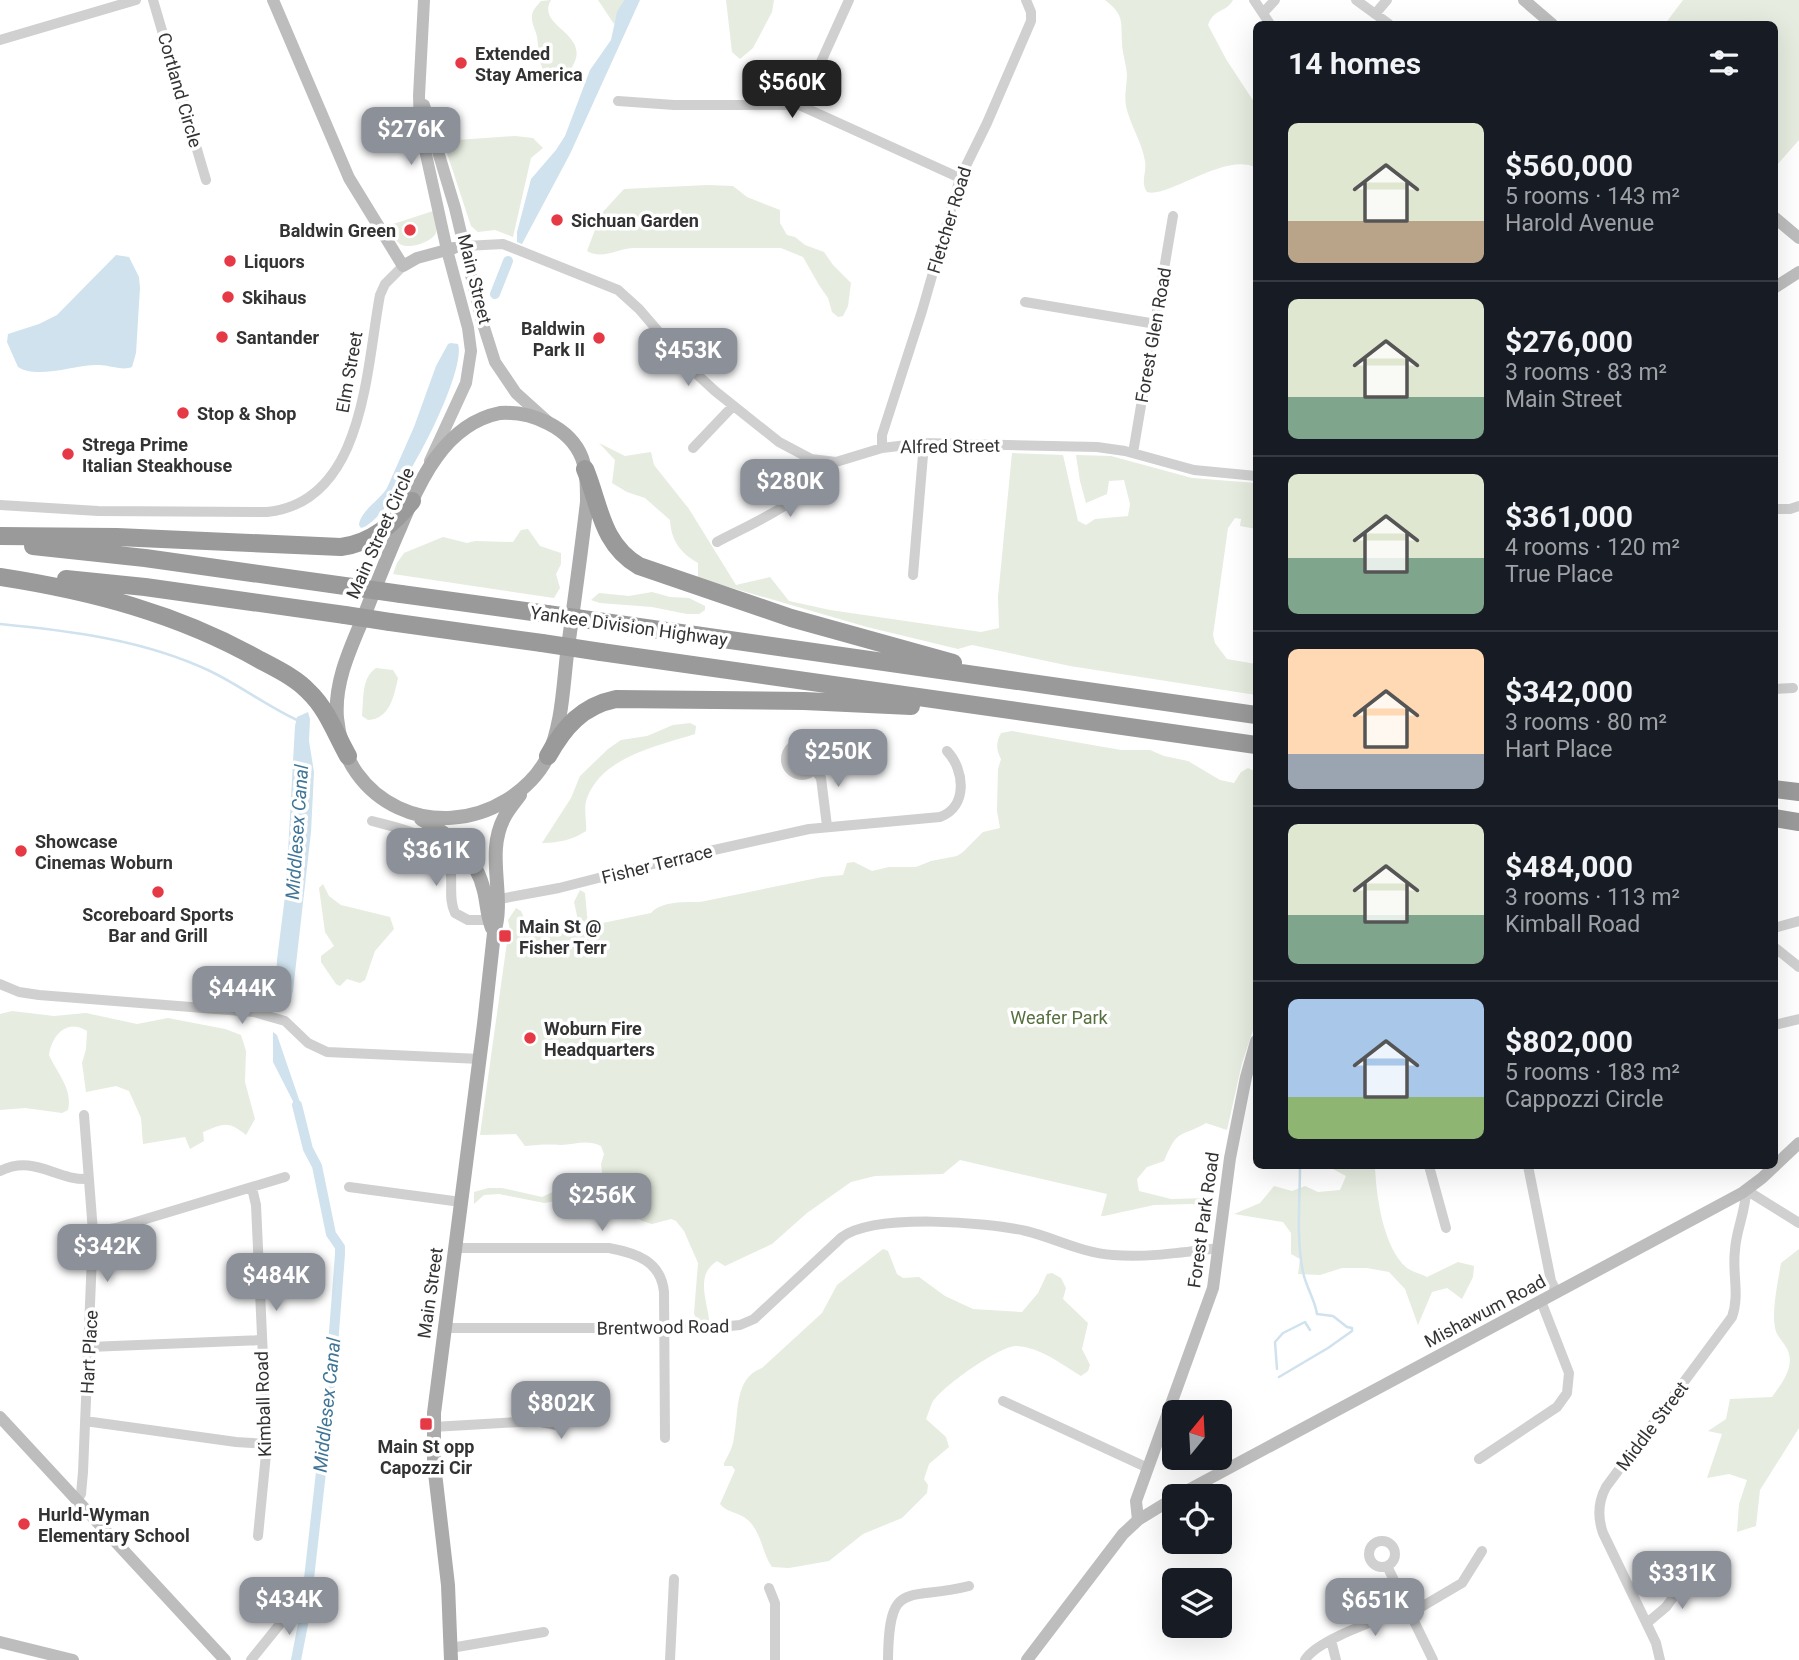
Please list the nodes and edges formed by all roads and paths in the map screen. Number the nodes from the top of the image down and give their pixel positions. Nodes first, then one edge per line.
1 (136, 0) edge
2 (153, 0) edge
3 (272, 0) edge
4 (424, 0) edge
5 (849, 0) edge
6 (1026, 0) edge
7 (1254, 0) edge
8 (1275, 0) edge
9 (1356, 0) edge
10 (1387, 0) edge
11 (1524, 0) edge
12 (1263, 13) junction
13 (1375, 14) junction
14 (1268, 21) edge
15 (1385, 21) edge
16 (1548, 21) edge
17 (0, 40) edge
18 (420, 80) junction
19 (618, 101) dead end
20 (801, 106) junction
21 (960, 178) junction
22 (206, 180) dead end
23 (1173, 216) dead end
24 (1778, 220) edge
25 (1799, 238) edge
26 (465, 246) junction
27 (447, 250) junction
28 (403, 266) junction
29 (1799, 272) edge
30 (1778, 285) edge
31 (1025, 302) dead end
32 (1156, 324) junction
33 (733, 406) junction
34 (558, 429) junction
35 (924, 443) junction
36 (693, 448) dead end
37 (882, 448) junction
38 (1133, 453) junction
39 (825, 462) junction
40 (585, 469) junction
41 (1253, 476) edge
42 (423, 479) junction
43 (412, 501) junction
44 (0, 505) edge
45 (1799, 506) edge
46 (1778, 509) edge
47 (0, 536) edge
48 (717, 542) dead end
49 (0, 543) edge
50 (0, 574) edge
51 (913, 575) dead end
52 (1027, 683) junction
53 (1793, 688) dead end
54 (1778, 690) edge
55 (1031, 713) junction
56 (1253, 715) edge
57 (1253, 745) edge
58 (947, 751) dead end
59 (348, 756) junction
60 (548, 757) junction
61 (814, 769) dead end
62 (530, 782) junction
63 (1778, 789) edge
64 (1799, 792) edge
65 (400, 809) junction
66 (1778, 819) edge
67 (373, 821) dead end
68 (1799, 822) edge
69 (827, 826) junction
70 (492, 900) junction
71 (1799, 921) edge
72 (494, 924) junction
73 (1778, 927) edge
74 (1778, 950) edge
75 (1799, 967) edge
76 (0, 984) edge
77 (1799, 1019) edge
78 (1778, 1024) edge
79 (480, 1059) junction
80 (1253, 1062) edge
81 (84, 1115) dead end
82 (1799, 1143) edge
83 (1778, 1162) edge
84 (1430, 1169) edge
85 (1529, 1169) edge
86 (1770, 1169) edge
87 (0, 1171) edge
88 (285, 1177) dead end
89 (89, 1179) junction
90 (349, 1187) dead end
91 (252, 1188) junction
92 (1746, 1190) junction
93 (461, 1202) junction
94 (1799, 1223) edge
95 (1446, 1228) dead end
96 (93, 1232) junction
97 (455, 1248) junction
98 (1219, 1248) junction
99 (1557, 1293) junction
100 (1541, 1301) junction
101 (444, 1328) junction
102 (663, 1328) junction
103 (261, 1340) junction
104 (89, 1348) junction
105 (1003, 1401) dead end
106 (0, 1417) edge
107 (85, 1421) junction
108 (536, 1421) dead end
109 (433, 1427) junction
110 (665, 1438) dead end
111 (267, 1444) junction
112 (1479, 1460) dead end
113 (1148, 1468) junction
114 (1200, 1484) edge
115 (76, 1501) junction
116 (1162, 1505) edge
117 (1138, 1520) junction
118 (258, 1536) dead end
119 (1482, 1551) dead end
120 (1387, 1566) dead end
121 (1691, 1573) dead end
122 (674, 1578) dead end
123 (969, 1586) dead end
124 (769, 1588) dead end
125 (296, 1595) dead end
126 (1410, 1611) junction
127 (1647, 1623) junction
128 (544, 1632) dead end
129 (1331, 1640) junction
130 (0, 1642) edge
131 (451, 1654) edge
132 (73, 1660) edge
133 (225, 1660) edge
134 (251, 1660) edge
135 (670, 1660) edge
136 (775, 1660) edge
137 (888, 1660) edge
138 (1027, 1660) edge
139 (1305, 1660) edge
140 (1336, 1660) edge
141 (1433, 1660) edge
142 (1660, 1660) edge

1 - 17 street
2 - 22 street, Cortland Circle
3 - 28 main road
4 - 18 main road, Main Street
5 - 20 street
6 - 21 street, Fletcher Road
7 - 12 street
8 - 12 street
9 - 13 street
10 - 13 street
11 - 16 main road
12 - 14 street
13 - 15 street
18 - 26 main road, Main Street
18 - 27 main road, Main Street
19 - 20 street
20 - 21 street
21 - 37 street, Fletcher Road
23 - 32 street, Forest Glen Road
24 - 25 main road
26 - 27 main road, Elm Street
26 - 33 street
26 - 34 main road, Main Street
27 - 28 main road, Elm Street
27 - 42 main road, Main Street
28 - 44 street, Elm Street
29 - 30 main road
31 - 32 street
32 - 38 street, Forest Glen Road
33 - 36 street
33 - 39 street
34 - 40 main road, Main Street Circle
34 - 42 main road, Main Street Circle
35 - 37 street, Alfred Street
35 - 38 street, Alfred Street
35 - 51 street
37 - 39 street, Alfred Street
38 - 41 street, Alfred Street
39 - 48 street
40 - 52 highway
40 - 60 main road, Main Street Circle
42 - 43 main road, Main Street Circle
43 - 47 highway
43 - 59 main road, Main Street Circle
45 - 46 street
49 - 52 highway, Yankee Division Highway, bridge
50 - 55 highway, Yankee Division Highway, bridge
50 - 59 highway
52 - 56 highway, Yankee Division Highway
53 - 54 street
55 - 57 highway, Yankee Division Highway
55 - 60 highway
58 - 69 street, Fisher Terrace
59 - 65 main road, Main Street Circle
60 - 62 main road, Main Street Circle
61 - 69 street
62 - 65 main road, Main Street Circle
62 - 70 main road, Main Street
63 - 64 highway
65 - 70 main road, Main Street
66 - 68 highway
67 - 72 street
69 - 70 street, Fisher Terrace
70 - 72 main road, Main Street
71 - 73 street
72 - 79 main road, Main Street
74 - 75 street
76 - 79 street
77 - 78 street
79 - 93 main road, Main Street
80 - 98 main road, Forest Park Road
81 - 89 street, Hart Place
82 - 83 main road, Mishawum Road
84 - 95 street
85 - 99 street
86 - 92 main road, Mishawum Road
87 - 89 street
88 - 91 street
89 - 96 street, Hart Place
90 - 93 street
91 - 96 street
91 - 103 street, Kimball Road
92 - 94 street
92 - 99 main road, Mishawum Road
92 - 127 street, Middle Street
93 - 97 main road, Main Street
96 - 104 street, Hart Place
97 - 101 main road, Main Street
97 - 102 street
98 - 102 street, Brentwood Road
98 - 113 main road, Forest Park Road
99 - 100 main road, Mishawum Road
100 - 112 street
100 - 114 main road, Mishawum Road
101 - 102 street, Brentwood Road
101 - 109 main road, Main Street
102 - 110 street
103 - 104 street
103 - 111 street, Kimball Road
104 - 107 street, Hart Place
105 - 113 street
106 - 115 main road
107 - 111 street
107 - 115 street, Hart Place
108 - 109 street
109 - 131 main road, Main Street
111 - 118 street, Kimball Road
113 - 117 main road, Forest Park Road
115 - 133 main road
116 - 117 main road, Mishawum Road
117 - 138 main road, Mishawum Road
119 - 126 street
120 - 126 street
121 - 127 street
122 - 135 street
123 - 137 street
124 - 136 street
125 - 134 street
126 - 129 street
126 - 141 street
127 - 142 street, Middle Street
128 - 131 street
129 - 139 street
129 - 140 street
130 - 132 main road

